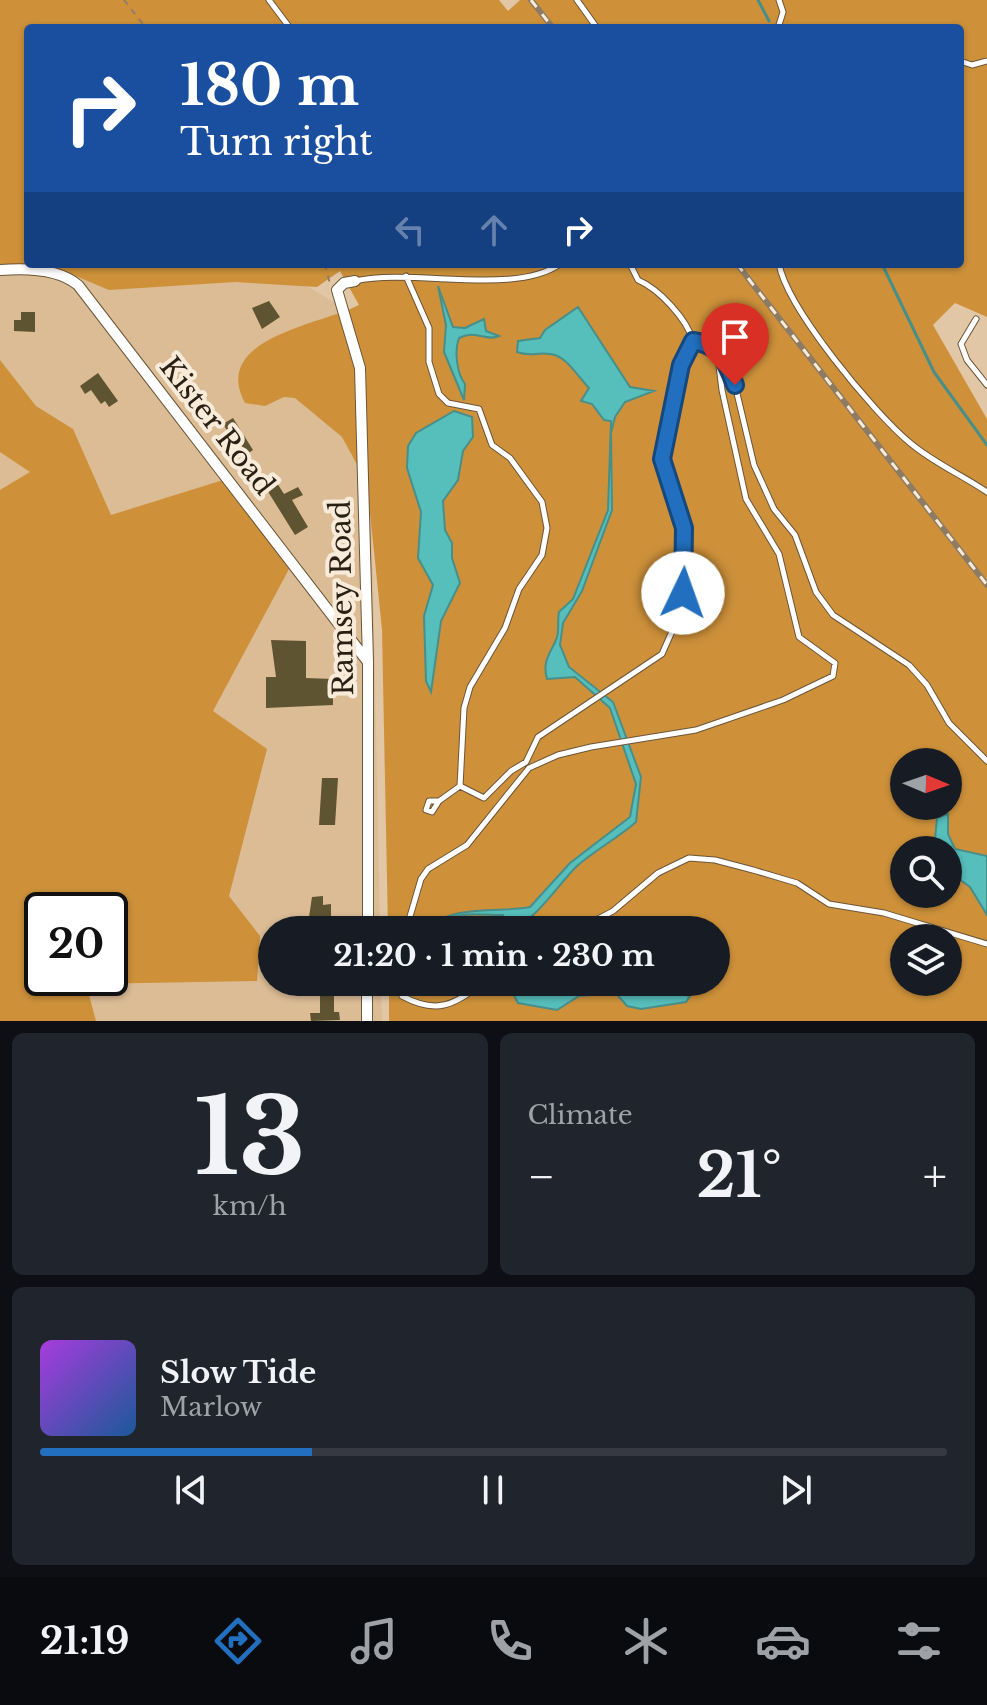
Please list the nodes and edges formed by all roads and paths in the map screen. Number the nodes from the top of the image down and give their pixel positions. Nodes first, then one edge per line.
1 (124, 0) edge
2 (269, 0) edge
3 (577, 0) edge
4 (779, 0) edge
5 (143, 24) edge
6 (287, 24) edge
7 (594, 24) edge
8 (779, 24) edge
9 (987, 61) edge
10 (964, 62) edge
11 (326, 268) edge
12 (553, 268) edge
13 (632, 268) edge
14 (780, 268) edge
15 (0, 270) edge
16 (406, 276) junction
17 (355, 281) joint
18 (337, 290) junction
19 (976, 319) dead end
20 (693, 341) junction
21 (717, 350) junction
22 (987, 385) edge
23 (987, 492) edge
24 (368, 662) junction
25 (987, 761) edge
26 (460, 786) junction
27 (439, 801) dead end
28 (368, 916) edge
29 (410, 916) edge
30 (604, 916) edge
31 (987, 944) edge
32 (367, 996) edge
33 (402, 996) edge
34 (460, 996) edge
35 (367, 1021) edge

1 - 5 path
2 - 6 lane
3 - 7 lane
4 - 8 lane
9 - 10 lane
11 - 18 path
12 - 16 lane
13 - 20 lane
14 - 23 lane
15 - 24 street, Kister Road
16 - 17 lane
16 - 26 lane
17 - 18 street
18 - 24 street, Ramsey Road
19 - 22 lane
20 - 21 lane
20 - 26 lane
21 - 25 lane
21 - 29 lane
24 - 28 street, Ramsey Road
26 - 27 lane
30 - 31 lane
32 - 35 street
33 - 34 lane

